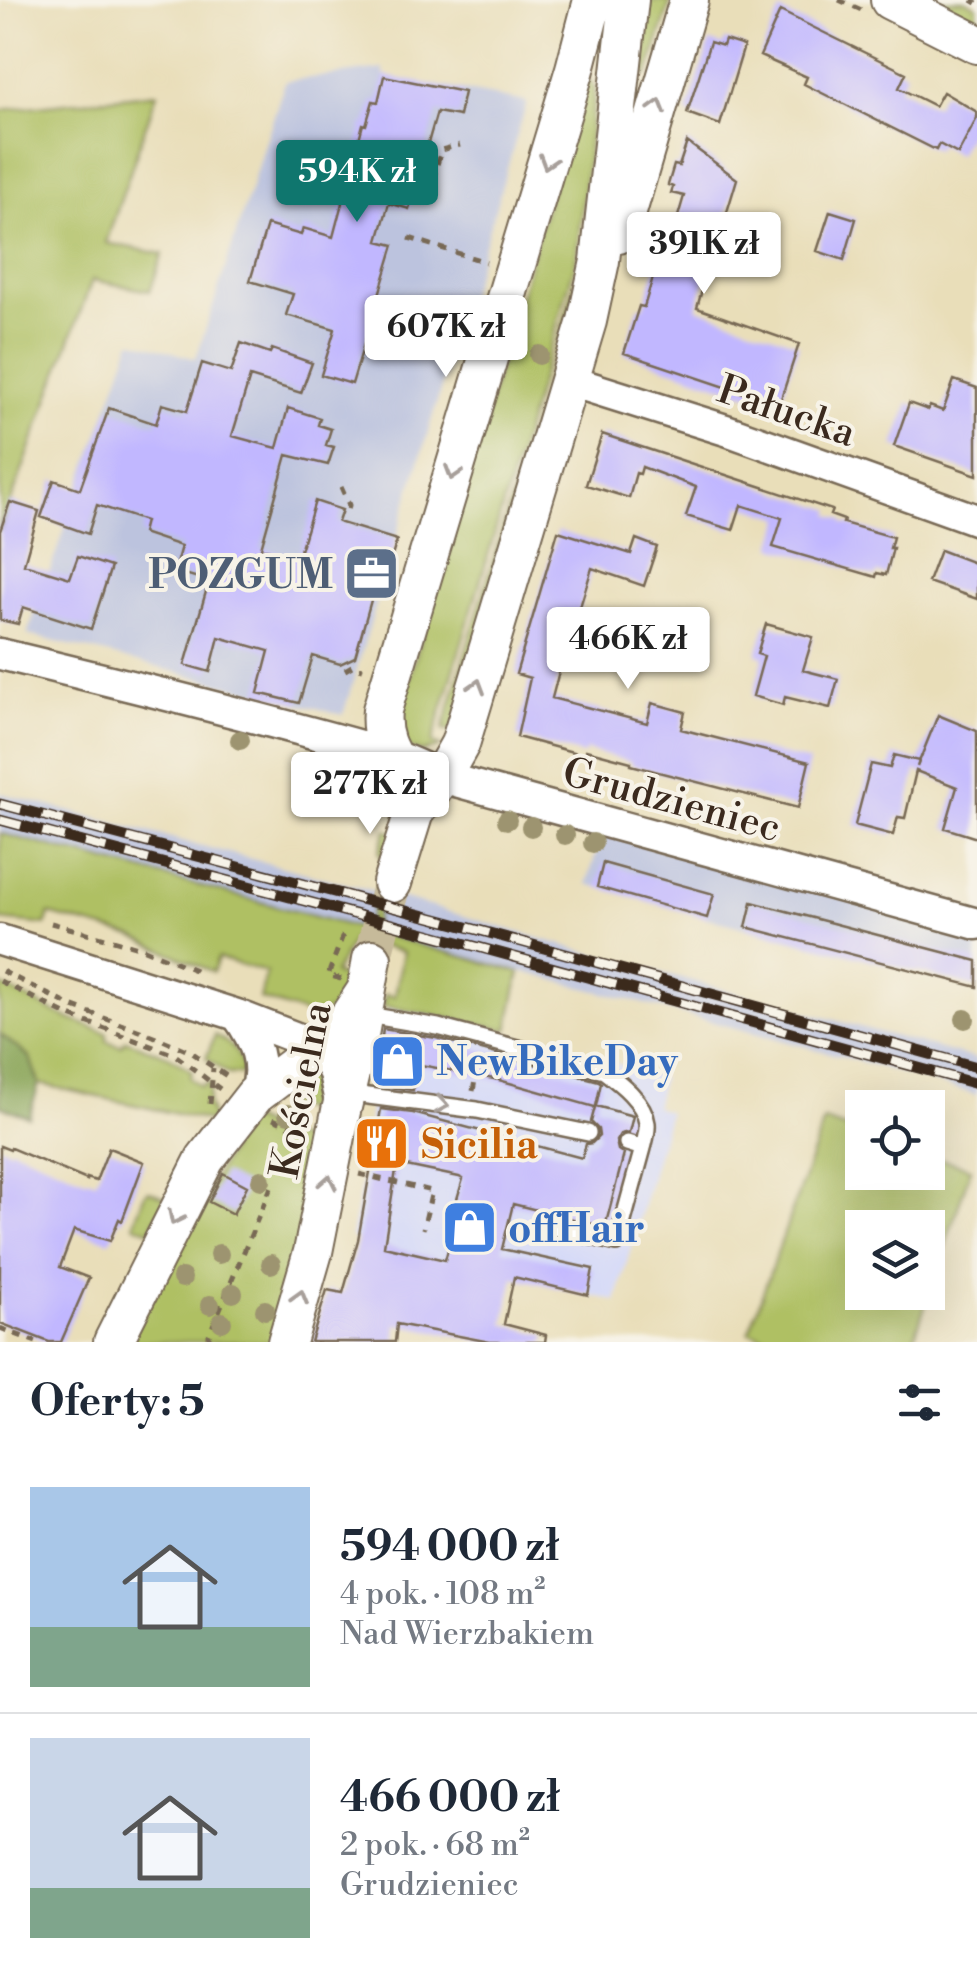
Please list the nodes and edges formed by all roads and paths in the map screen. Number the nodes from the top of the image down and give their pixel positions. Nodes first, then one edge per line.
1 (592, 0) edge
2 (629, 0) edge
3 (689, 0) edge
4 (890, 0) edge
5 (977, 44) edge
6 (460, 146) dead end
7 (418, 176) dead end
8 (409, 238) dead end
9 (480, 260) dead end
10 (600, 261) junction
11 (570, 381) junction
12 (341, 487) dead end
13 (347, 516) dead end
14 (977, 520) edge
15 (0, 654) edge
16 (345, 670) dead end
17 (371, 670) dead end
18 (382, 710) junction
19 (349, 743) junction
20 (390, 755) junction
21 (442, 776) junction
22 (414, 812) junction
23 (392, 883) tunnel mouth
24 (977, 924) edge
25 (343, 934) dead end
26 (0, 940) edge
27 (0, 971) edge
28 (0, 981) edge
29 (360, 996) junction
30 (238, 1015) junction
31 (307, 1056) junction
32 (250, 1102) junction
33 (343, 1125) junction
34 (588, 1133) dead end
35 (626, 1143) dead end
36 (643, 1148) junction
37 (271, 1187) dead end
38 (546, 1226) dead end
39 (423, 1229) dead end
40 (0, 1328) edge
41 (36, 1342) edge
42 (113, 1342) edge
43 (209, 1342) edge
44 (287, 1342) edge

1 -> 18 street
2 - 10 street
10 -> 3 street
4 - 5 street
6 - 7 path
8 - 9 path
10 - 11 street
11 - 14 street, Pałucka
21 -> 11 street
12 - 13 path
15 - 19 street, Grudzieniec
16 - 17 path
18 - 19 street
18 - 20 street
19 - 20 street, Grudzieniec
20 - 21 street, Grudzieniec
20 - 22 street
21 - 22 street
21 - 24 street, Grudzieniec
22 - 23 street
25 - 29 path
26 - 30 street
27 - 32 path
28 - 32 path
29 - 31 street, Kościelna
29 - 33 street, Kościelna
29 - 36 lane
30 - 31 street
30 - 32 street
31 - 32 street, Kościelna
31 - 33 street
32 - 33 path
32 - 33 path
32 -> 42 street, Kościelna
33 -> 34 lane
33 - 39 path
44 -> 33 street, Kościelna
35 - 36 lane
36 - 38 lane
37 - 43 path
40 - 41 path

